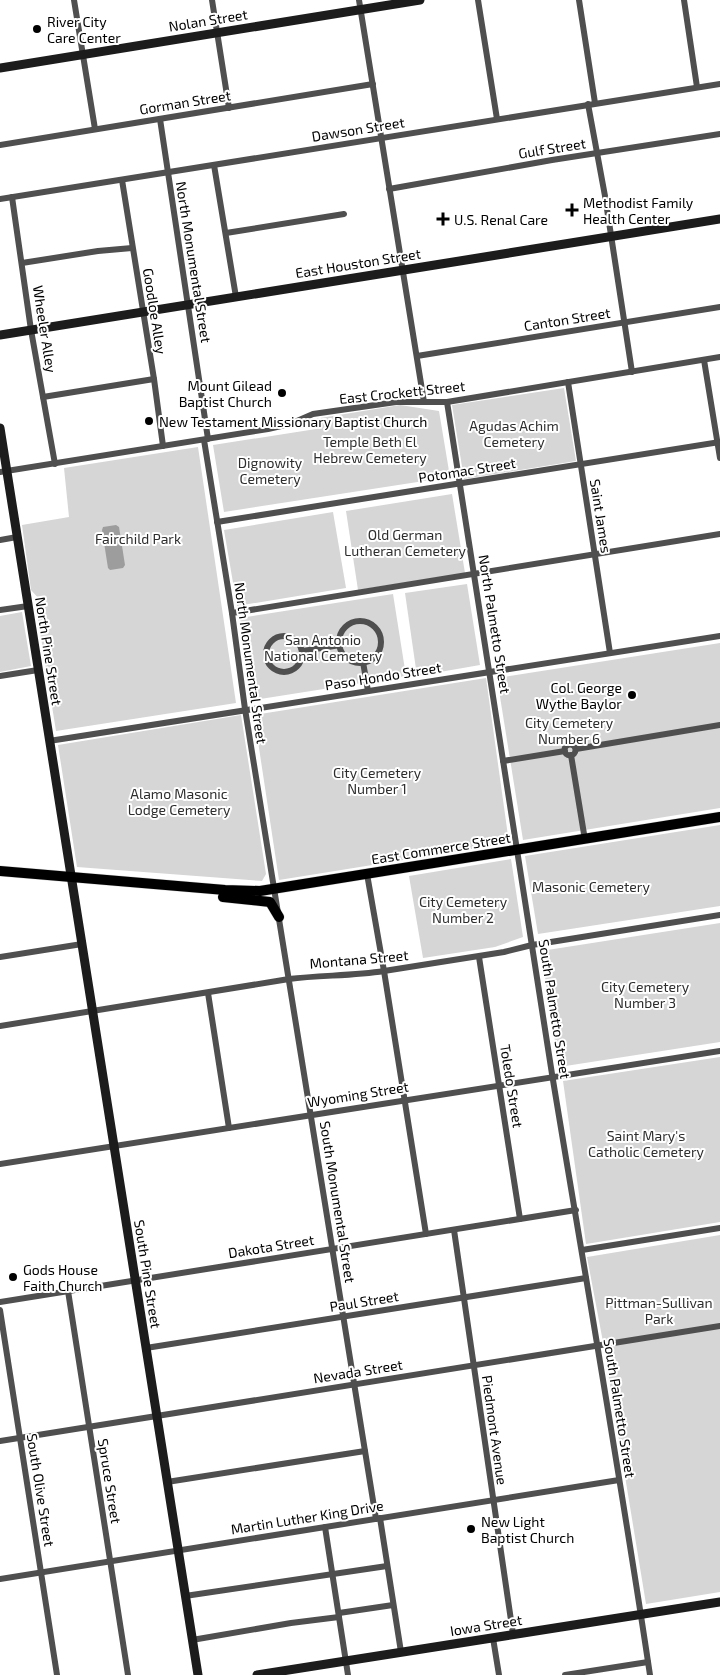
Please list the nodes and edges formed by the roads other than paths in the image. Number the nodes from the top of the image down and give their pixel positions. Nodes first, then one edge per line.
1 (74, 0) edge
2 (212, 0) edge
3 (420, 0) edge
4 (478, 0) edge
5 (579, 0) edge
6 (684, 0) edge
7 (360, 5) edge
8 (217, 33) junction
9 (83, 54) junction
10 (0, 68) edge
11 (373, 84) junction
12 (720, 84) edge
13 (697, 87) junction
14 (595, 103) junction
15 (588, 104) junction
16 (229, 108) junction
17 (160, 119) junction
18 (497, 119) junction
19 (95, 129) junction
20 (720, 134) edge
21 (382, 138) junction
22 (0, 145) edge
23 (597, 153) junction
24 (214, 165) junction
25 (168, 172) junction
26 (122, 180) junction
27 (389, 189) junction
28 (12, 197) junction
29 (0, 199) edge
30 (344, 214) dead end
31 (720, 219) edge
32 (226, 233) junction
33 (611, 236) junction
34 (132, 248) junction
35 (22, 263) junction
36 (402, 270) junction
37 (236, 297) junction
38 (189, 305) junction
39 (720, 307) edge
40 (143, 313) junction
41 (624, 323) junction
42 (31, 330) junction
43 (0, 335) edge
44 (417, 356) junction
45 (720, 358) edge
46 (704, 360) junction
47 (632, 372) junction
48 (154, 379) junction
49 (568, 382) junction
50 (44, 397) junction
51 (424, 402) junction
52 (447, 402) junction
53 (0, 428) edge
54 (206, 439) junction
55 (719, 442) edge
56 (163, 446) junction
57 (720, 458) edge
58 (54, 464) junction
59 (581, 464) junction
60 (3, 472) edge
61 (460, 484) junction
62 (217, 522) junction
63 (720, 534) edge
64 (17, 537) junction
65 (0, 540) edge
66 (595, 555) junction
67 (475, 574) junction
68 (28, 606) junction
69 (0, 610) edge
70 (232, 614) junction
71 (720, 636) edge
72 (340, 645) junction
73 (303, 651) junction
74 (610, 653) junction
75 (363, 662) junction
76 (38, 670) junction
77 (490, 672) junction
78 (0, 676) edge
79 (368, 691) junction
80 (245, 710) junction
81 (720, 725) edge
82 (49, 741) junction
83 (576, 749) junction
84 (564, 750) junction
85 (571, 755) junction
86 (503, 761) junction
87 (720, 817) edge
88 (585, 840) junction
89 (517, 850) junction
90 (0, 871) edge
91 (367, 874) junction
92 (71, 877) junction
93 (166, 885) junction
94 (274, 889) junction
95 (720, 915) edge
96 (279, 918) junction
97 (82, 944) junction
98 (532, 945) junction
99 (0, 957) edge
100 (479, 957) junction
101 (384, 972) junction
102 (289, 979) junction
103 (208, 993) junction
104 (92, 1010) junction
105 (0, 1026) edge
106 (720, 1051) edge
107 (553, 1076) junction
108 (498, 1085) junction
109 (405, 1100) junction
110 (312, 1114) junction
111 (230, 1128) junction
112 (114, 1146) junction
113 (0, 1164) edge
114 (576, 1210) junction
115 (520, 1219) junction
116 (720, 1228) edge
117 (454, 1230) junction
118 (426, 1234) junction
119 (333, 1249) junction
120 (582, 1250) junction
121 (586, 1278) junction
122 (135, 1280) junction
123 (68, 1291) junction
124 (465, 1297) junction
125 (0, 1302) edge
126 (0, 1310) edge
127 (344, 1317) junction
128 (720, 1326) edge
129 (598, 1346) junction
130 (146, 1348) junction
131 (473, 1366) junction
132 (354, 1384) junction
133 (156, 1416) junction
134 (89, 1426) junction
135 (20, 1438) junction
136 (0, 1441) edge
137 (365, 1451) junction
138 (619, 1480) junction
139 (167, 1482) junction
140 (493, 1500) junction
141 (378, 1519) junction
142 (325, 1527) junction
143 (178, 1550) junction
144 (110, 1561) junction
145 (387, 1566) junction
146 (41, 1572) junction
147 (332, 1574) junction
148 (0, 1579) edge
149 (185, 1596) junction
150 (720, 1602) edge
151 (393, 1605) junction
152 (640, 1614) junction
153 (339, 1615) junction
154 (513, 1634) junction
155 (493, 1638) junction
156 (192, 1640) junction
157 (401, 1652) junction
158 (346, 1661) junction
159 (648, 1662) junction
160 (57, 1675) edge
161 (128, 1675) edge
162 (198, 1675) edge
163 (257, 1675) edge
164 (348, 1675) edge
165 (499, 1675) edge
166 (564, 1675) edge
167 (650, 1675) edge

1 - 9 street
2 - 8 street
3 - 7 street, Nolan Street
4 - 18 street
5 - 14 street
6 - 13 street
7 - 8 street, Nolan Street
7 - 11 street
8 - 9 street, Nolan Street
8 - 16 street
9 - 10 street, Nolan Street
9 - 19 street
11 - 16 street, Gorman Street
11 - 21 street
12 - 13 street, Dawson Street
13 - 14 street, Dawson Street
14 - 15 street, Dawson Street
15 - 18 street, Dawson Street
15 - 23 street
16 - 17 street, Gorman Street
17 - 19 street, Gorman Street
17 - 25 street, North Monumental Street
18 - 21 street, Dawson Street
19 - 22 street, Gorman Street
20 - 23 street, Gulf Street
21 - 24 street, Dawson Street
21 - 27 street
23 - 27 street, Gulf Street
23 - 33 street
24 - 25 street, Dawson Street
24 - 32 street
25 - 26 street, Dawson Street
25 - 38 street, North Monumental Street
26 - 28 street, Dawson Street
26 - 34 street, Goodloe Alley
27 - 36 street
28 - 29 street, Dawson Street
28 - 35 street, Wheeler Alley
30 - 32 street
31 - 33 street, East Houston Street
32 - 37 street
33 - 36 street, East Houston Street
33 - 41 street
34 - 35 street
34 - 40 street, Goodloe Alley
35 - 42 street, Wheeler Alley
36 - 37 street, East Houston Street
36 - 44 street
37 - 38 street, East Houston Street
38 - 40 street, East Houston Street
38 - 54 street, North Monumental Street
39 - 41 street, Canton Street
40 - 42 street, East Houston Street
40 - 48 street, Goodloe Alley
41 - 44 street, Canton Street
41 - 47 street
42 - 43 street, East Houston Street
42 - 50 street, Wheeler Alley
44 - 51 street
45 - 46 street, East Crockett Street
46 - 47 street, East Crockett Street
46 - 55 street
47 - 49 street, East Crockett Street
48 - 50 street
48 - 56 street, Goodloe Alley
49 - 52 street, East Crockett Street
49 - 59 street, Saint James
50 - 58 street, Wheeler Alley
51 - 52 street, East Crockett Street
51 - 54 street, East Crockett Street
52 - 61 street, North Palmetto Street
53 - 60 street, North Pine Street
54 - 56 street, East Crockett Street
54 - 62 street, North Monumental Street
55 - 57 street
55 - 59 street, Potomac Street
56 - 58 street, East Crockett Street
58 - 60 street, East Crockett Street
59 - 61 street, Potomac Street
59 - 66 street, Saint James
60 - 64 street, North Pine Street
61 - 62 street, Potomac Street
61 - 67 street, North Palmetto Street
62 - 70 street, North Monumental Street
63 - 66 street
64 - 65 street
64 - 68 street, North Pine Street
66 - 67 street
66 - 74 street, Saint James
67 - 70 street
67 - 77 street, North Palmetto Street
68 - 69 street
68 - 76 street, North Pine Street
70 - 80 street, North Monumental Street
71 - 74 street, Paso Hondo Street
72 - 73 street
72 - 75 street
72 - 75 street
73 - 73 street
74 - 77 street, Paso Hondo Street
75 - 79 street
76 - 78 street
76 - 82 street, North Pine Street
77 - 79 street, Paso Hondo Street
77 - 86 street, North Palmetto Street
79 - 80 street, Paso Hondo Street
80 - 82 street, Paso Hondo Street
80 - 94 street, North Monumental Street
81 - 83 street
82 - 92 street, North Pine Street
83 - 84 street
83 - 85 street
84 - 85 street
84 - 86 street
85 - 88 street
86 - 89 street, North Palmetto Street
87 - 88 main road, East Commerce Street
88 - 89 main road, East Commerce Street
89 - 91 main road, East Commerce Street
89 - 98 street, South Palmetto Street
90 - 92 main road, East Commerce Street
91 - 94 main road, East Commerce Street
91 - 101 street
92 - 93 main road, East Commerce Street
92 - 97 street, South Pine Street
93 - 94 main road, East Commerce Street
93 - 96 main road, East Commerce Street
94 - 96 street, South Monumental Street
95 - 98 street, Montana Street
96 - 102 street, South Monumental Street
97 - 99 street
97 - 104 street, South Pine Street
98 - 100 street, Montana Street
98 - 107 street, South Palmetto Street
100 - 101 street, Montana Street
100 - 108 street, Toledo Street
101 - 102 street, Montana Street
101 - 109 street
102 - 103 street, Montana Street
102 - 110 street, South Monumental Street
103 - 104 street, Montana Street
103 - 111 street
104 - 105 street, Montana Street
104 - 112 street, South Pine Street
106 - 107 street, Wyoming Street
107 - 108 street, Wyoming Street
107 - 114 street, South Palmetto Street
108 - 109 street, Wyoming Street
108 - 115 street, Toledo Street
109 - 110 street, Wyoming Street
109 - 118 street
110 - 111 street, Wyoming Street
110 - 119 street, South Monumental Street
111 - 112 street, Wyoming Street
112 - 113 street, Wyoming Street
112 - 122 street, South Pine Street
114 - 115 street, Dakota Street
114 - 120 street, South Palmetto Street
115 - 117 street, Dakota Street
116 - 120 street
117 - 118 street, Dakota Street
117 - 124 street, Piedmont Avenue
118 - 119 street, Dakota Street
119 - 122 street, Dakota Street
119 - 127 street, South Monumental Street
120 - 121 street, South Palmetto Street
121 - 124 street, Paul Street
121 - 129 street, South Palmetto Street
122 - 123 street, Dakota Street
122 - 130 street, South Pine Street
123 - 125 street, Dakota Street
123 - 134 street, Spruce Street
124 - 127 street, Paul Street
124 - 131 street, Piedmont Avenue
126 - 135 street, South Olive Street
127 - 130 street, Paul Street
127 - 132 street, South Monumental Street
128 - 129 street, Nevada Street
129 - 131 street, Nevada Street
129 - 138 street, South Palmetto Street
130 - 133 street, South Pine Street
131 - 132 street, Nevada Street
131 - 140 street, Piedmont Avenue
132 - 133 street, Nevada Street
132 - 137 street, South Monumental Street
133 - 134 street, Nevada Street
133 - 139 street, South Pine Street
134 - 135 street, Nevada Street
134 - 144 street, Spruce Street
135 - 136 street, Nevada Street
135 - 146 street, South Olive Street
137 - 139 street
137 - 141 street, South Monumental Street
138 - 140 street, Martin Luther King Drive
138 - 152 street, South Palmetto Street
139 - 143 street, South Pine Street
140 - 141 street, Martin Luther King Drive
140 - 154 street, Piedmont Avenue
141 - 142 street, Martin Luther King Drive
141 - 145 street, South Monumental Street
142 - 143 street, Martin Luther King Drive
142 - 147 street
143 - 144 street, Martin Luther King Drive
143 - 149 street, South Pine Street
144 - 146 street, Martin Luther King Drive
144 - 161 street, Spruce Street
145 - 147 street
145 - 151 street, South Monumental Street
146 - 148 street, Martin Luther King Drive
146 - 160 street, South Olive Street
147 - 149 street
147 - 153 street
149 - 156 street, South Pine Street
150 - 152 street, Iowa Street
151 - 153 street
151 - 157 street, South Monumental Street
152 - 154 street, Iowa Street
152 - 159 street, South Palmetto Street
153 - 156 street
153 - 158 street
154 - 155 street, Iowa Street
155 - 157 street, Iowa Street
155 - 165 street
156 - 162 street, South Pine Street
157 - 158 street, Iowa Street
158 - 163 street, Iowa Street
158 - 164 street
159 - 166 street
159 - 167 street, South Palmetto Street

